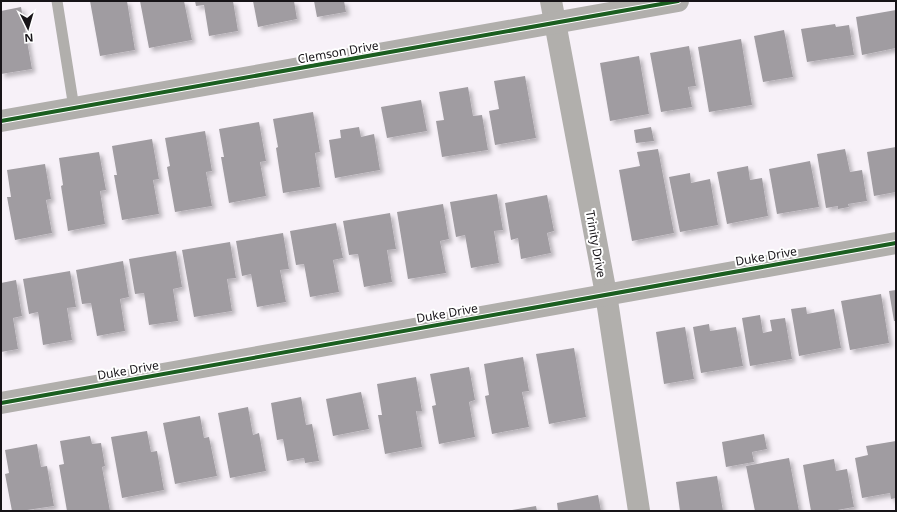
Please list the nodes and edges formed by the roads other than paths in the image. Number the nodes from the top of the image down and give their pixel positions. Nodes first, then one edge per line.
1 (57, 1) edge
2 (551, 1) edge
3 (678, 1) edge
4 (556, 23) junction
5 (74, 108) junction
6 (1, 121) edge
7 (896, 243) edge
8 (606, 294) junction
9 (1, 403) edge
10 (639, 511) edge

1 - 5 lane
2 - 4 street, Trinity Drive
3 - 4 street, Clemson Drive
4 - 5 street, Clemson Drive
4 - 8 street, Trinity Drive
5 - 6 street, Clemson Drive
7 - 8 street, Duke Drive
8 - 9 street, Duke Drive
8 - 10 street, Trinity Drive

